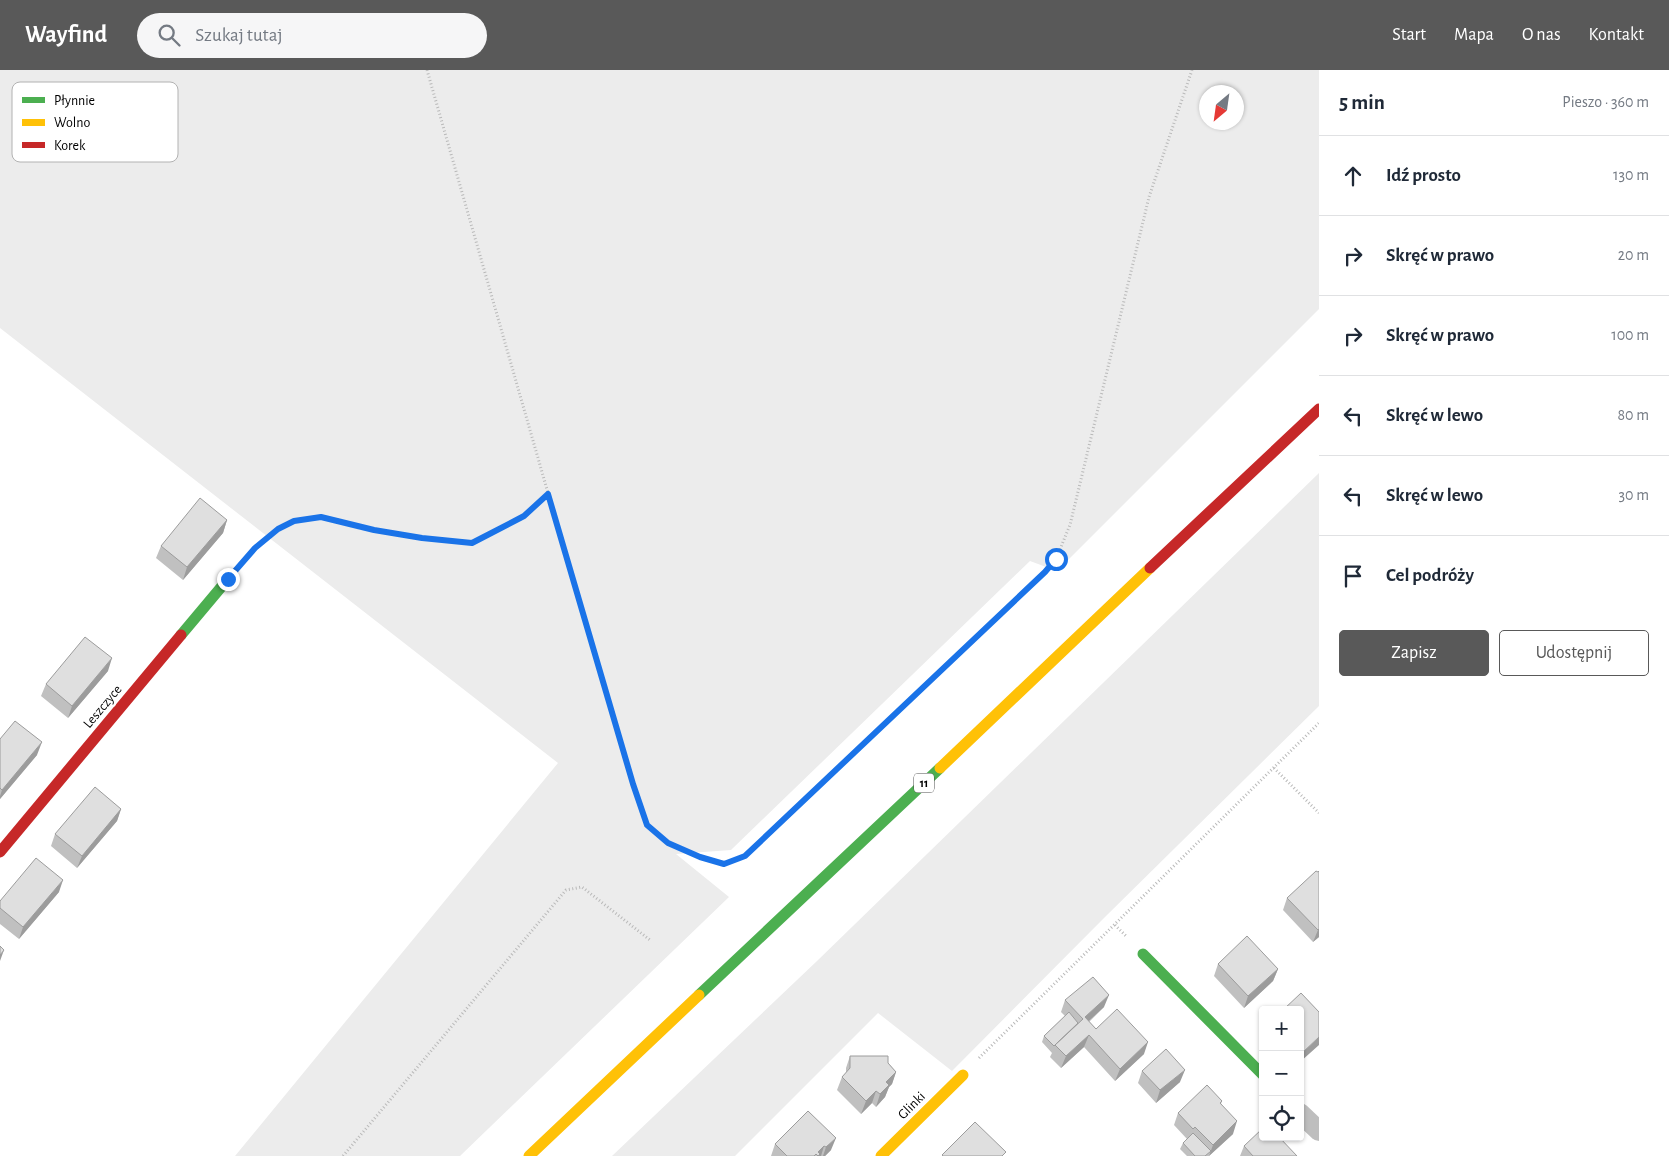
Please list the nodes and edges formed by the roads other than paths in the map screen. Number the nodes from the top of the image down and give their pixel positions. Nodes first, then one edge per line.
1 (1319, 409) edge
2 (228, 579) road end
3 (0, 852) edge
4 (1143, 954) dead end
5 (1259, 1071) edge
6 (962, 1075) road end
7 (1304, 1116) edge
8 (1319, 1131) edge
9 (528, 1156) edge
10 (881, 1156) edge

1 - 9 main road, 11
2 - 3 main road, Leszczyce
4 - 5 main road
6 - 10 main road, Glinki
7 - 8 street

